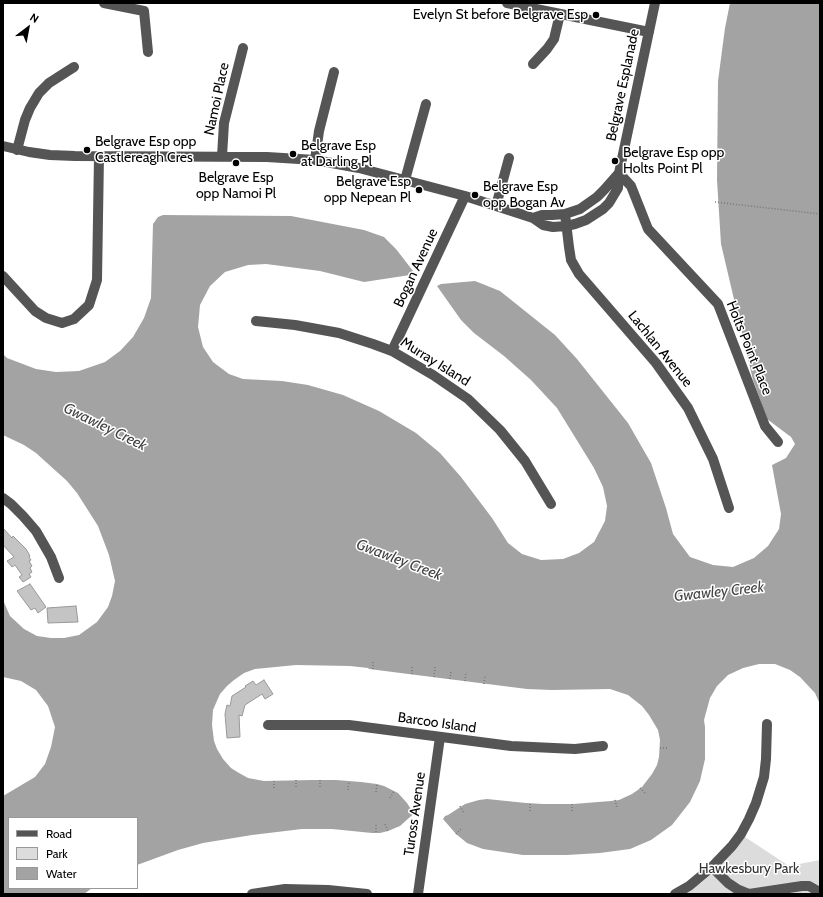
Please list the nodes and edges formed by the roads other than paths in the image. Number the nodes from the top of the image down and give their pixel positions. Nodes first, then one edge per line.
1 (104, 3) edge
2 (509, 3) edge
3 (655, 3) edge
4 (560, 14) junction
5 (649, 32) junction
6 (243, 48) dead end
7 (148, 52) dead end
8 (533, 64) dead end
9 (74, 67) dead end
10 (334, 72) dead end
11 (426, 104) dead end
12 (3, 146) edge
13 (17, 150) junction
14 (99, 156) junction
15 (222, 156) junction
16 (509, 158) dead end
17 (315, 160) junction
18 (619, 173) junction
19 (405, 180) junction
20 (464, 196) junction
21 (496, 206) junction
22 (565, 214) junction
23 (533, 218) junction
24 (566, 226) junction
25 (3, 276) edge
26 (256, 321) dead end
27 (392, 351) junction
28 (778, 442) dead end
29 (3, 498) edge
30 (551, 504) dead end
31 (728, 508) dead end
32 (59, 578) dead end
33 (767, 724) dead end
34 (268, 725) dead end
35 (440, 737) junction
36 (603, 746) dead end
37 (712, 867) junction
38 (328, 892) edge
39 (770, 893) edge
40 (252, 894) edge
41 (367, 894) edge
42 (418, 894) edge
43 (675, 894) edge
44 (820, 894) edge

1 - 7 street
2 - 4 street
3 - 5 street, Belgrave Esplanade
4 - 5 street
4 - 8 street
5 - 18 street, Belgrave Esplanade
6 - 15 street, Namoi Place
9 - 13 street
10 - 17 street
11 - 19 street
12 - 13 street, Belgrave Esplanade
13 - 14 street, Belgrave Esplanade
14 - 15 street, Belgrave Esplanade
14 - 25 street
15 - 17 street, Belgrave Esplanade
16 - 21 street
17 - 19 street, Belgrave Esplanade
18 - 22 street, Belgrave Esplanade
18 - 24 street, Belgrave Esplanade
18 - 28 street, Holts Point Place
19 - 20 street, Belgrave Esplanade
20 - 21 street, Belgrave Esplanade
20 - 27 street, Bogan Avenue
21 - 23 street, Belgrave Esplanade
22 - 23 street, Belgrave Esplanade
22 - 24 street, Lachlan Avenue
23 - 24 street, Belgrave Esplanade
24 - 31 street, Lachlan Avenue
26 - 27 street, Murray Island
27 - 30 street, Murray Island
29 - 32 street
33 - 37 street
34 - 35 street, Barcoo Island
35 - 36 street, Barcoo Island
35 - 42 street, Tuross Avenue
37 - 39 street
37 - 43 street
38 - 40 street
38 - 41 street
39 - 44 street

